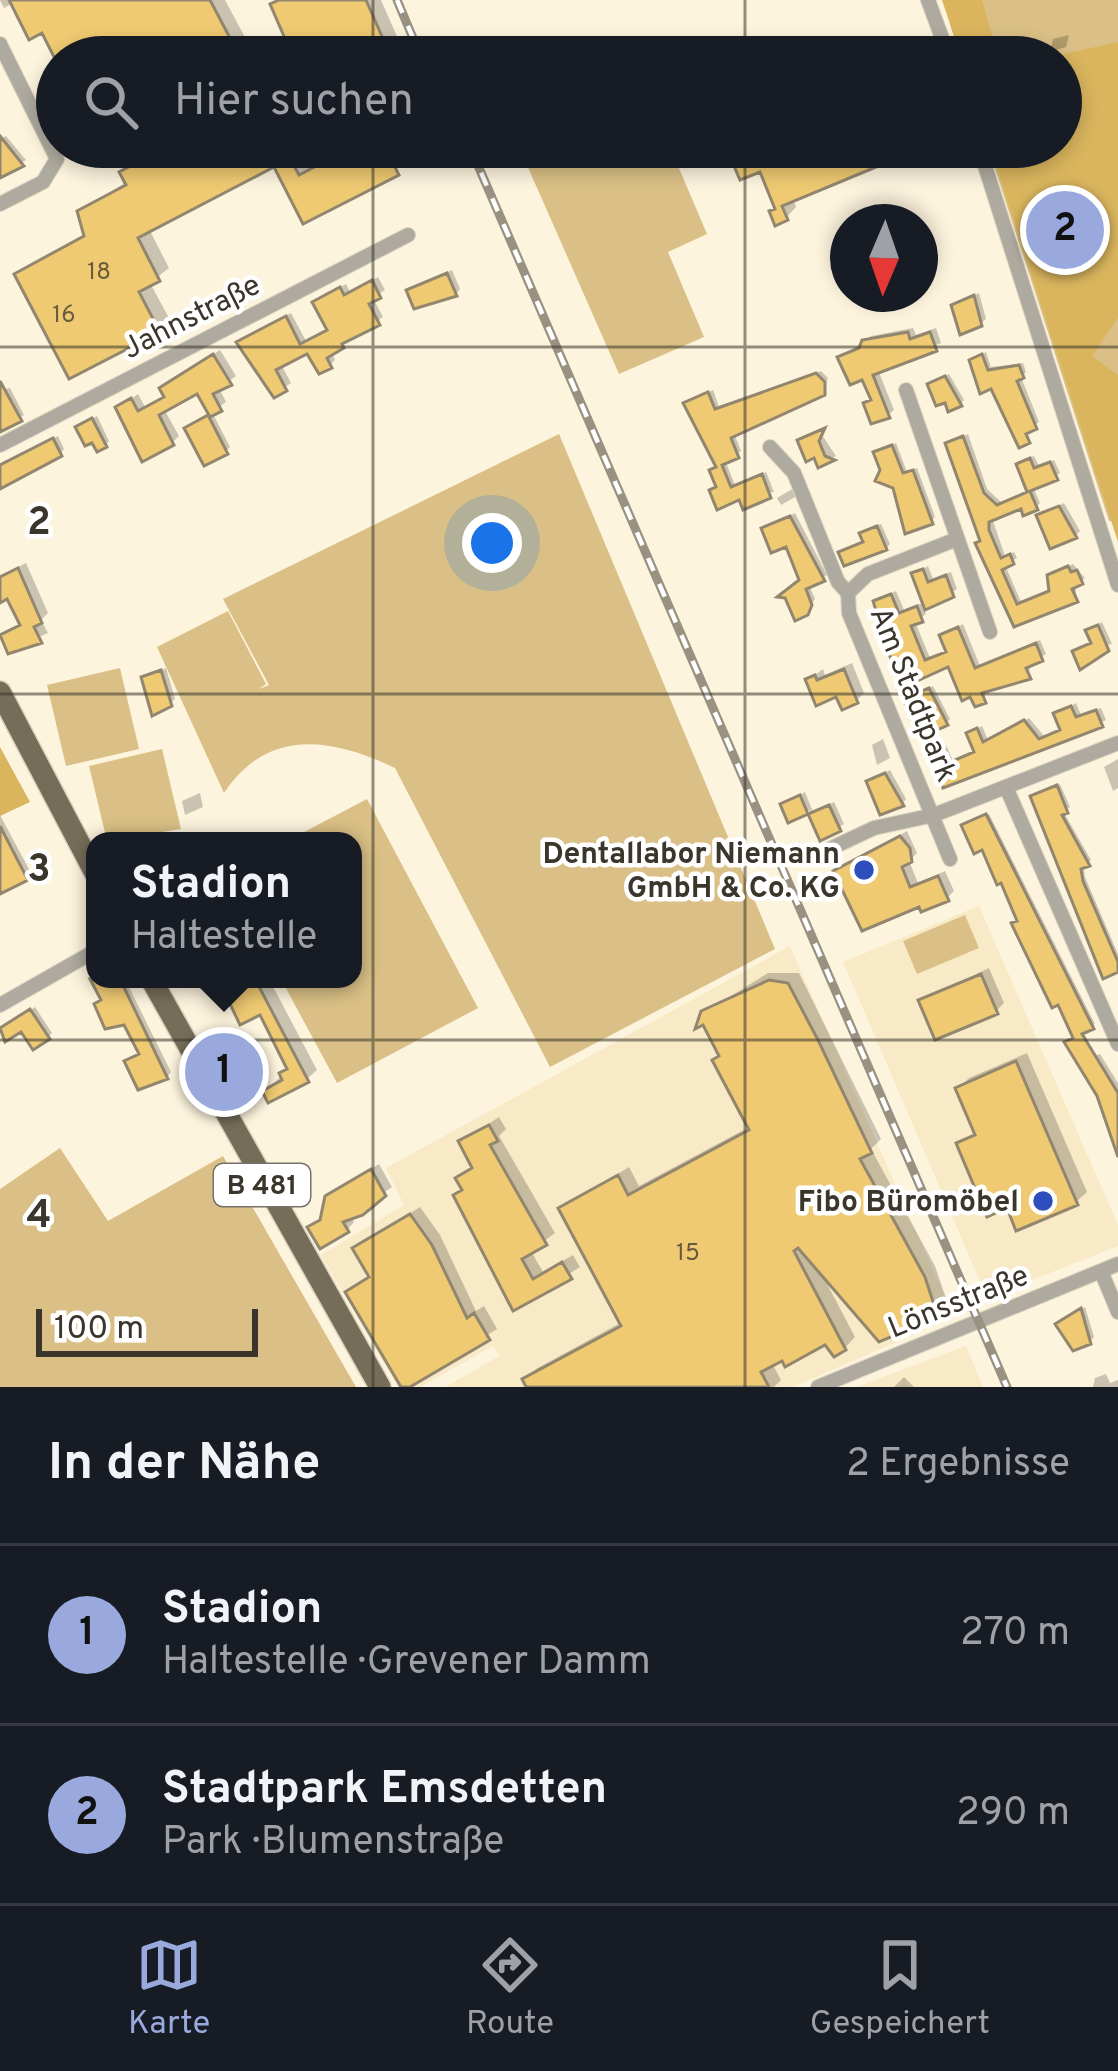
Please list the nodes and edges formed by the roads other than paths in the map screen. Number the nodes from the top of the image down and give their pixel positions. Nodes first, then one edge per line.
1 (928, 0) edge
2 (942, 36) edge
3 (0, 44) edge
4 (36, 116) edge
5 (52, 168) edge
6 (986, 168) edge
7 (0, 204) edge
8 (408, 236) dead end
9 (905, 390) dead end
10 (0, 445) edge
11 (770, 447) dead end
12 (957, 539) junction
13 (1118, 585) edge
14 (848, 593) junction
15 (990, 632) dead end
16 (0, 692) edge
17 (1118, 743) edge
18 (1006, 787) junction
19 (934, 815) junction
20 (821, 853) dead end
21 (86, 856) edge
22 (950, 859) dead end
23 (86, 956) edge
24 (156, 988) edge
25 (0, 1005) edge
26 (1118, 1044) edge
27 (1118, 1264) edge
28 (1101, 1271) junction
29 (1118, 1312) edge
30 (380, 1387) edge
31 (818, 1387) edge

1 - 2 street
3 - 4 street
5 - 7 street
6 - 13 street
8 - 10 street, Jahnstraße
9 - 12 street
11 - 14 street, Am Stadtpark
12 - 14 street, Am Stadtpark
12 - 15 street
14 - 19 street, Am Stadtpark
16 - 21 main road
17 - 18 street, Am Stadtpark
18 - 19 street, Am Stadtpark
18 - 26 street
19 - 20 street, Am Stadtpark
19 - 22 street, Am Stadtpark
23 - 25 street
24 - 30 main road, B 481
27 - 28 street, Lönsstraße
28 - 29 street
28 - 31 street, Lönsstraße

